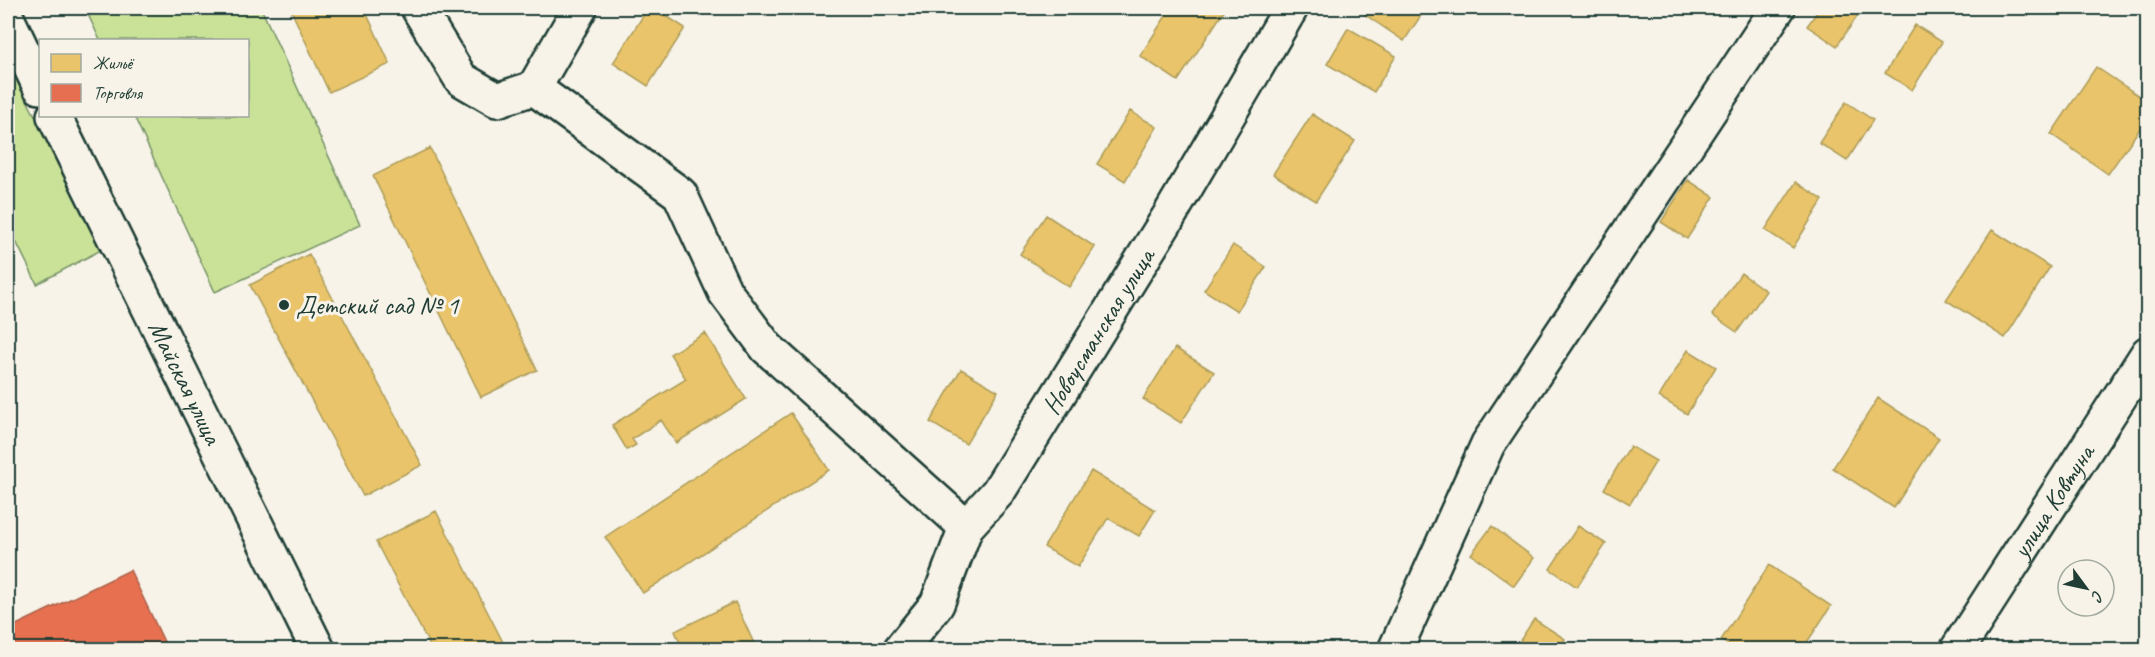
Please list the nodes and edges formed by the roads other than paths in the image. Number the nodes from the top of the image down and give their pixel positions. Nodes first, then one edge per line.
1 (418, 8) edge
2 (580, 8) edge
3 (1291, 8) edge
4 (1778, 8) edge
5 (8, 20) edge
6 (39, 85) edge
7 (534, 88) junction
8 (54, 117) edge
9 (2148, 353) edge
10 (966, 527) junction
11 (318, 650) edge
12 (900, 650) edge
13 (1395, 650) edge
14 (1957, 650) edge

1 - 7 street
2 - 7 street
3 - 10 street, Новоусманская улица
4 - 13 street
5 - 6 street
7 - 10 street
8 - 11 street, Майская улица
9 - 14 street, улица Ковтуна
10 - 12 street, Новоусманская улица

